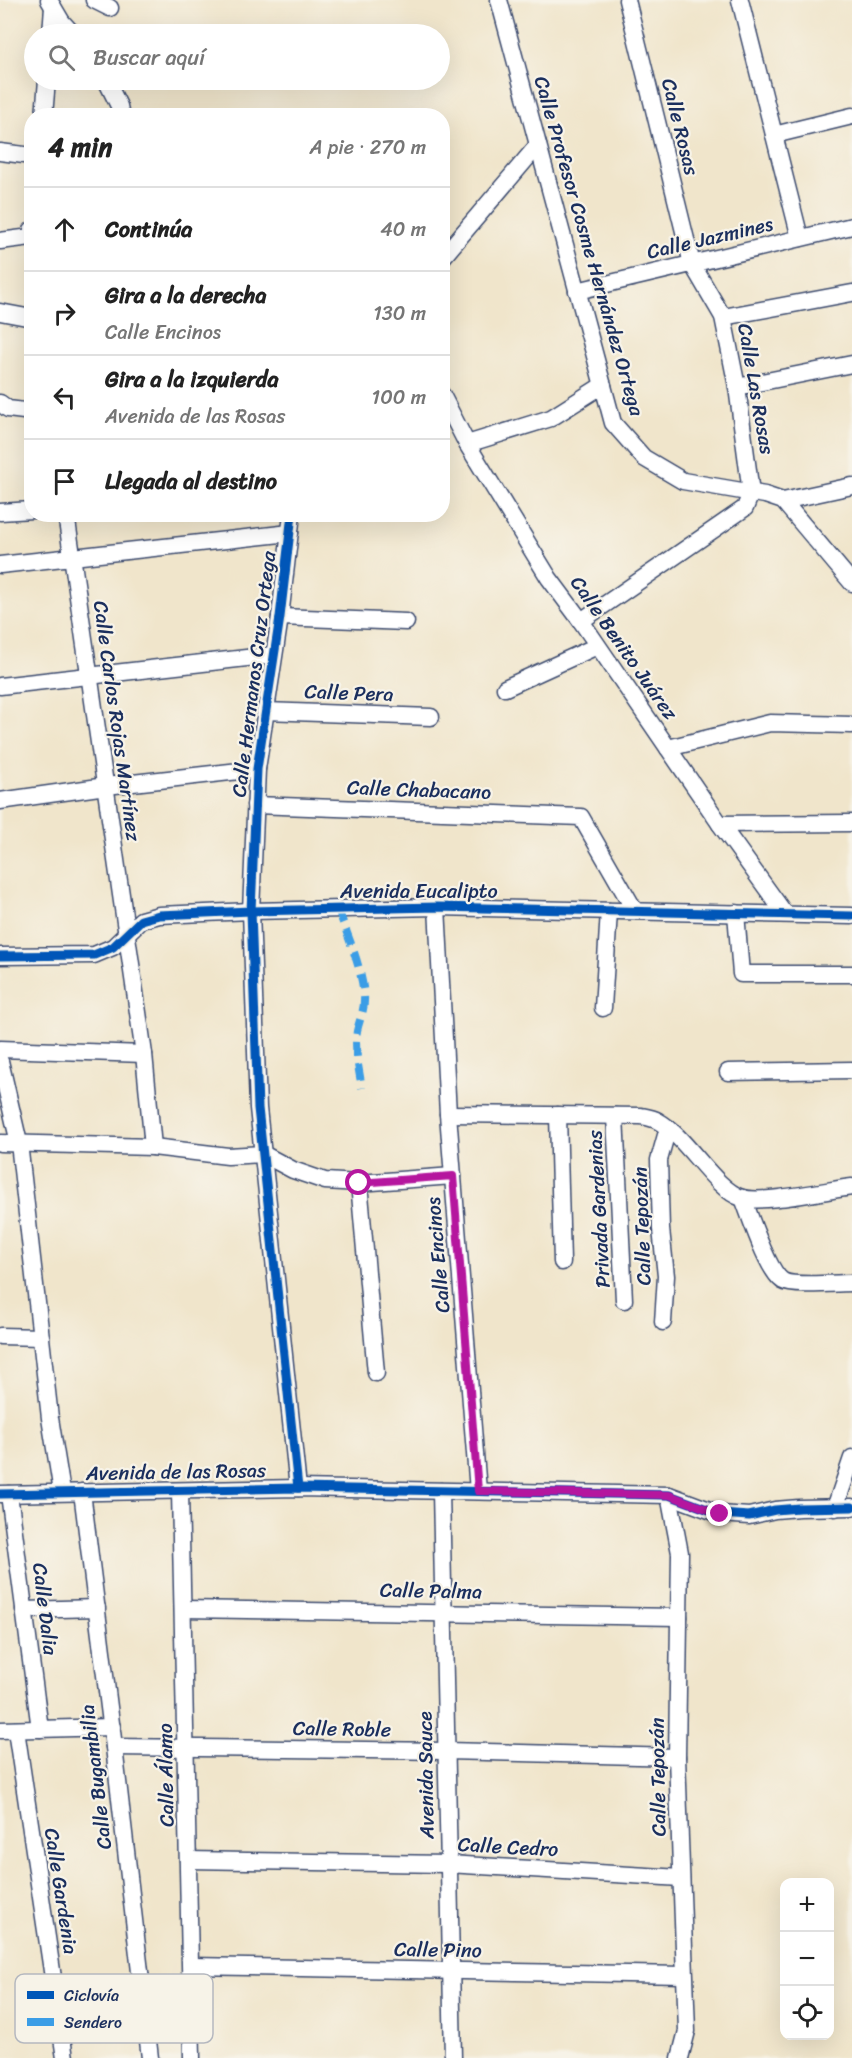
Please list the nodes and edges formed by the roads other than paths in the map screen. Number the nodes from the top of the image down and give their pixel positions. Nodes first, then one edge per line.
1 (499, 0) edge
2 (627, 0) edge
3 (740, 0) edge
4 (51, 3) edge
5 (51, 24) edge
6 (64, 24) edge
7 (46, 90) edge
8 (111, 90) edge
9 (45, 108) edge
10 (119, 108) edge
11 (852, 116) edge
12 (774, 135) junction
13 (538, 145) junction
14 (0, 152) edge
15 (24, 155) edge
16 (852, 226) edge
17 (24, 238) edge
18 (800, 238) junction
19 (0, 241) edge
20 (450, 249) edge
21 (692, 264) junction
22 (578, 291) junction
23 (852, 293) edge
24 (0, 312) edge
25 (24, 316) edge
26 (723, 317) junction
27 (852, 364) edge
28 (603, 385) junction
29 (737, 387) junction
30 (0, 403) edge
31 (24, 411) edge
32 (450, 411) edge
33 (467, 444) junction
34 (852, 486) edge
35 (751, 493) junction
36 (783, 501) junction
37 (24, 510) edge
38 (0, 512) edge
39 (67, 522) edge
40 (291, 522) edge
41 (290, 533) junction
42 (72, 557) junction
43 (0, 565) edge
44 (852, 583) edge
45 (280, 617) junction
46 (581, 621) junction
47 (406, 622) dead end
48 (597, 646) junction
49 (273, 655) junction
50 (90, 676) junction
51 (0, 686) edge
52 (505, 688) dead end
53 (265, 711) junction
54 (431, 717) dead end
55 (852, 725) edge
56 (668, 748) junction
57 (257, 769) junction
58 (106, 786) junction
59 (0, 801) edge
60 (255, 805) junction
61 (852, 823) edge
62 (720, 824) junction
63 (437, 907) junction
64 (251, 911) junction
65 (609, 911) junction
66 (635, 911) junction
67 (736, 913) junction
68 (785, 915) junction
69 (852, 916) edge
70 (127, 933) junction
71 (0, 956) edge
72 (852, 974) edge
73 (603, 1008) dead end
74 (0, 1049) edge
75 (144, 1054) junction
76 (0, 1061) edge
77 (852, 1070) edge
78 (728, 1072) dead end
79 (448, 1114) junction
80 (558, 1115) junction
81 (615, 1116) junction
82 (668, 1128) junction
83 (0, 1143) edge
84 (19, 1143) junction
85 (153, 1147) junction
86 (262, 1154) junction
87 (453, 1176) junction
88 (359, 1183) junction
89 (852, 1187) edge
90 (743, 1198) junction
91 (561, 1263) dead end
92 (852, 1283) edge
93 (624, 1300) dead end
94 (663, 1322) dead end
95 (0, 1336) edge
96 (41, 1337) junction
97 (376, 1373) dead end
98 (852, 1458) edge
99 (298, 1488) junction
100 (180, 1491) junction
101 (441, 1491) junction
102 (478, 1491) junction
103 (62, 1492) junction
104 (82, 1492) junction
105 (5, 1494) edge
106 (669, 1495) junction
107 (844, 1508) edge
108 (97, 1608) junction
109 (183, 1609) junction
110 (24, 1610) junction
111 (445, 1612) junction
112 (679, 1617) junction
113 (112, 1727) junction
114 (40, 1729) junction
115 (8, 1730) edge
116 (114, 1747) junction
117 (186, 1748) junction
118 (446, 1751) junction
119 (677, 1757) junction
120 (188, 1860) junction
121 (448, 1864) junction
122 (681, 1878) junction
123 (191, 1966) junction
124 (451, 1972) junction
125 (50, 1974) edge
126 (140, 1974) edge
127 (191, 1974) edge
128 (684, 1975) junction
129 (62, 2043) edge
130 (148, 2043) edge
131 (192, 2043) edge
132 (65, 2058) edge
133 (150, 2058) edge
134 (192, 2058) edge
135 (453, 2058) edge
136 (680, 2058) edge

1 - 13 street, Calle Profesor Cosme Hernández Ortega
2 - 21 street, Calle Rosas
3 - 12 street
4 - 5 street
4 - 6 street
7 - 9 street
8 - 10 street
11 - 12 street
12 - 18 street
13 - 20 street
13 - 22 street, Calle Profesor Cosme Hernández Ortega
14 - 15 street
16 - 18 street, Calle Jazmines
17 - 19 street
18 - 21 street, Calle Jazmines
21 - 22 street, Calle Jazmines
21 - 26 street, Calle Las Rosas
22 - 28 street, Calle Profesor Cosme Hernández Ortega
23 - 26 street
24 - 25 street
26 - 29 street, Calle Las Rosas
27 - 29 street
28 - 33 street
28 - 35 street, Calle Profesor Cosme Hernández Ortega
29 - 35 street, Calle Las Rosas
30 - 31 street
32 - 33 street, Calle Benito Juárez
33 - 46 street, Calle Benito Juárez
34 - 36 street
35 - 36 street, Calle Profesor Cosme Hernández Ortega
35 - 46 street
36 - 44 street
37 - 38 street
39 - 42 street, Calle Carlos Rojas Martínez
40 - 41 street, Calle Hermanos Cruz Ortega
41 - 42 street
41 - 45 street, Calle Hermanos Cruz Ortega
42 - 43 street
42 - 50 street, Calle Carlos Rojas Martínez
45 - 47 street
45 - 49 street, Calle Hermanos Cruz Ortega
46 - 48 street, Calle Benito Juárez
48 - 52 street
48 - 56 street, Calle Benito Juárez
49 - 50 street
49 - 53 street, Calle Hermanos Cruz Ortega
50 - 51 street
50 - 58 street, Calle Carlos Rojas Martínez
53 - 54 street, Calle Pera
53 - 57 street, Calle Hermanos Cruz Ortega
55 - 56 street
56 - 62 street, Calle Benito Juárez
57 - 58 street
57 - 60 street, Calle Hermanos Cruz Ortega
58 - 59 street
58 - 70 street, Calle Carlos Rojas Martínez
60 - 64 street, Calle Hermanos Cruz Ortega
60 - 66 street, Calle Chabacano
61 - 62 street
62 - 68 street, Calle Benito Juárez
63 - 64 street, Avenida Eucalipto
63 - 65 street, Avenida Eucalipto
63 - 79 street, Calle Encinos
64 - 70 street, Avenida Eucalipto
64 - 86 street, Calle Hermanos Cruz Ortega
65 - 66 street, Avenida Eucalipto
65 - 73 street
66 - 67 street, Avenida Eucalipto
67 - 68 street, Avenida Eucalipto
67 - 72 street
68 - 69 street, Avenida Eucalipto
70 - 71 street, Avenida Eucalipto
70 - 75 street, Calle Carlos Rojas Martínez
74 - 75 street
75 - 85 street, Calle Carlos Rojas Martínez
76 - 84 street
77 - 78 street
79 - 80 street
79 - 87 street, Calle Encinos
80 - 81 street
80 - 91 street
81 - 82 street
81 - 93 street, Privada Gardenias
82 - 90 street
82 - 94 street, Calle Tepozán
83 - 84 street
84 - 85 street
84 - 96 street
85 - 86 street
86 - 88 street
86 - 99 street, Calle Hermanos Cruz Ortega
87 - 88 street
87 - 102 street, Calle Encinos
88 - 97 street
89 - 90 street
90 - 92 street
95 - 96 street
96 - 103 street
98 - 107 street
99 - 100 street, Avenida de las Rosas
99 - 101 street, Avenida de las Rosas
100 - 104 street, Avenida de las Rosas
100 - 109 street, Calle Álamo
101 - 102 street, Avenida de las Rosas
101 - 111 street, Avenida Sauce
102 - 106 street, Avenida de las Rosas
103 - 104 street, Avenida de las Rosas
103 - 105 street, Avenida de las Rosas
104 - 108 street, Calle Bugambilia
105 - 110 street, Calle Dalia
106 - 107 street, Avenida de las Rosas
106 - 112 street, Calle Tepozán
108 - 110 street
108 - 113 street, Calle Bugambilia
109 - 111 street, Calle Palma
109 - 117 street, Calle Álamo
110 - 114 street, Calle Dalia
111 - 112 street, Calle Palma
111 - 118 street, Avenida Sauce
112 - 119 street, Calle Tepozán
113 - 114 street
113 - 116 street, Calle Bugambilia
114 - 115 street
115 - 125 street, Calle Gardenia
116 - 117 street, Calle Roble
116 - 126 street, Calle Bugambilia
117 - 118 street, Calle Roble
117 - 120 street, Calle Álamo
118 - 119 street, Calle Roble
118 - 121 street, Avenida Sauce
119 - 122 street, Calle Tepozán
120 - 121 street, Calle Cedro
120 - 123 street, Calle Álamo
121 - 122 street, Calle Cedro
121 - 124 street, Avenida Sauce
122 - 128 street, Calle Tepozán
123 - 124 street, Calle Pino
123 - 127 street, Calle Álamo
124 - 128 street, Calle Pino
124 - 135 street, Avenida Sauce
128 - 136 street, Calle Tepozán
129 - 132 street, Calle Gardenia
130 - 133 street, Calle Bugambilia
131 - 134 street, Calle Álamo

